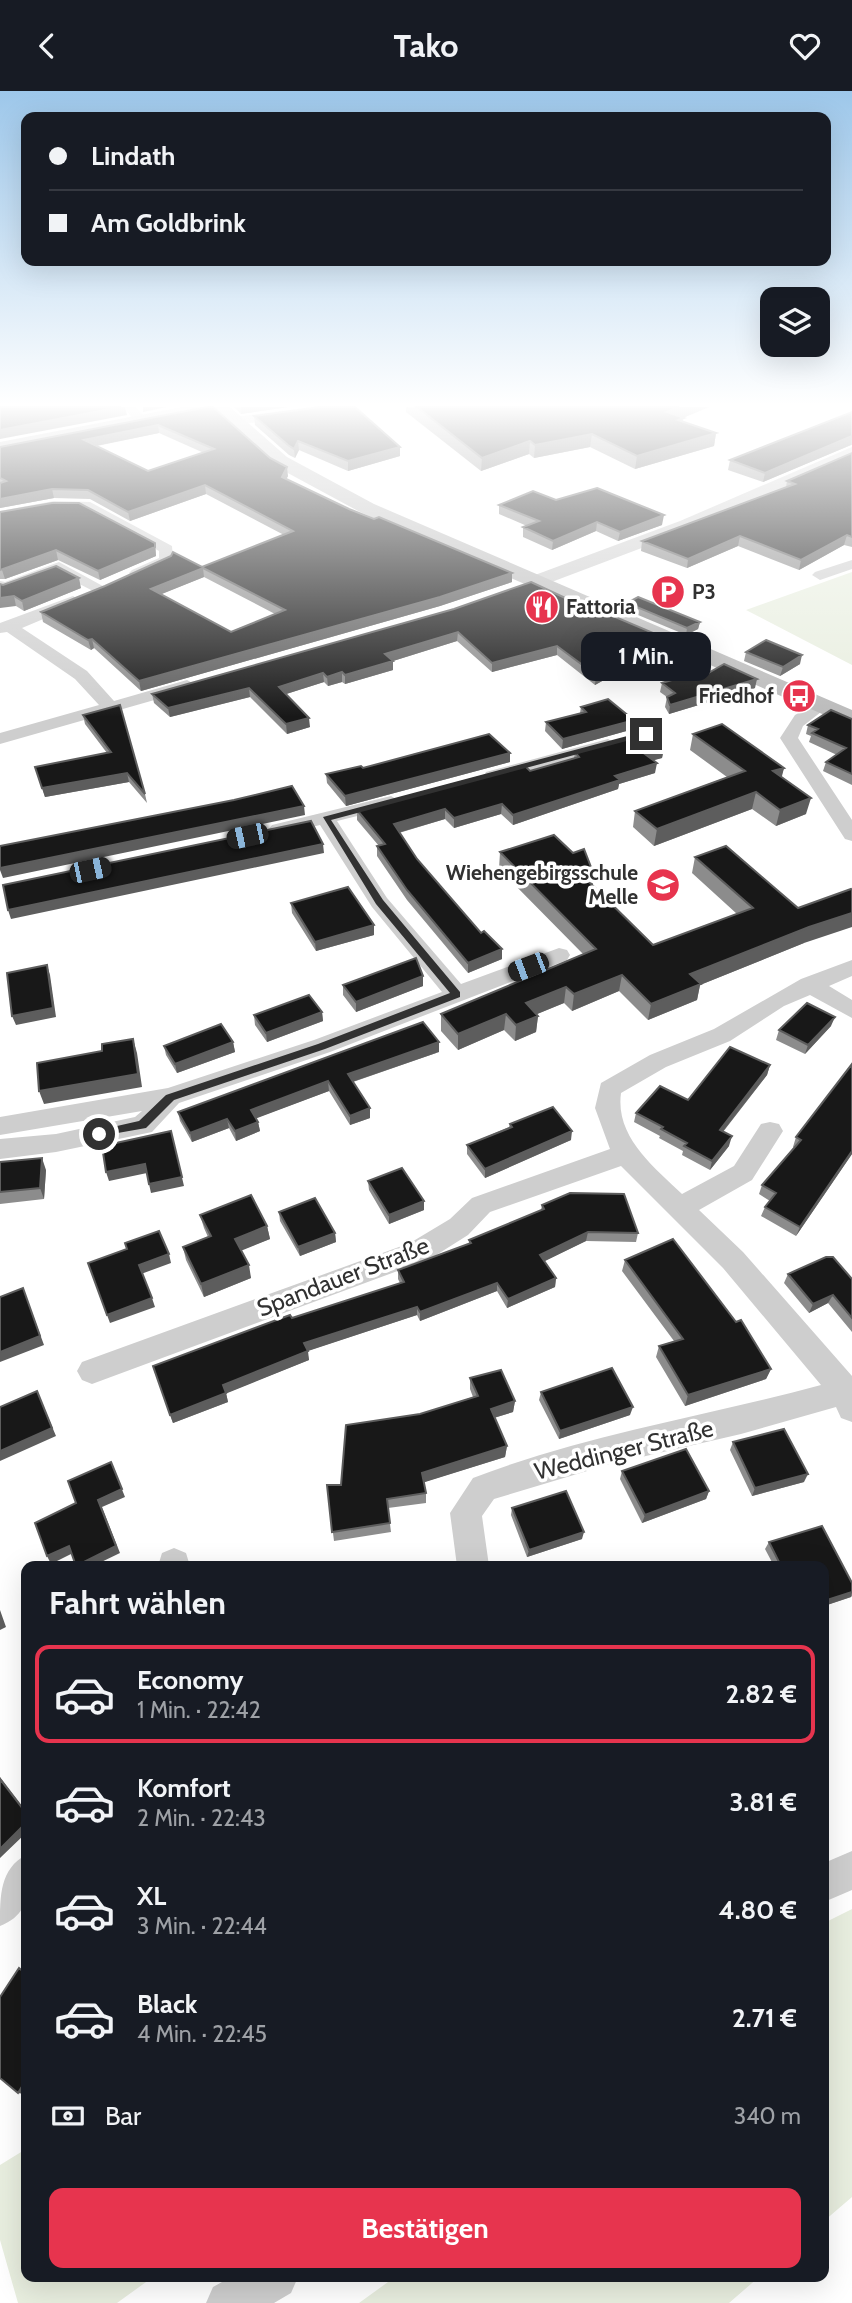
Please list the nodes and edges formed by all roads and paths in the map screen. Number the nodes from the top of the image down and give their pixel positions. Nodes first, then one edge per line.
1 (26, 510) edge
2 (95, 510) edge
3 (371, 510) edge
4 (720, 510) edge
5 (0, 515) edge
6 (852, 564) edge
7 (820, 575) dead end
8 (0, 586) edge
9 (523, 587) junction
10 (102, 590) junction
11 (6, 628) edge
12 (200, 681) edge
13 (821, 705) junction
14 (110, 707) junction
15 (852, 719) edge
16 (0, 739) edge
17 (621, 741) edge
18 (478, 779) edge
19 (415, 796) edge
20 (326, 819) junction
21 (259, 834) edge
22 (852, 835) edge
23 (559, 955) dead end
24 (852, 967) edge
25 (809, 984) junction
26 (457, 995) junction
27 (852, 1010) edge
28 (170, 1097) junction
29 (0, 1126) edge
30 (770, 1131) dead end
31 (0, 1149) edge
32 (625, 1154) junction
33 (681, 1207) junction
34 (92, 1371) dead end
35 (850, 1397) edge
36 (472, 1561) edge
37 (852, 1870) edge
38 (21, 1880) edge
39 (829, 1881) edge
40 (0, 1906) edge
41 (266, 2282) edge
42 (229, 2303) edge

1 - 5 street
2 - 10 street
3 - 9 main road
4 - 9 street
6 - 7 street
8 - 10 street
9 - 13 main road
10 - 11 street
11 - 14 street
12 - 14 street
13 - 15 main road
13 - 22 street
14 - 16 street
17 - 18 street
19 - 20 street
20 - 21 street
20 - 26 street
23 - 26 street
24 - 25 street
25 - 27 street
25 - 32 street
26 - 28 street
28 - 29 street
28 - 31 street
30 - 33 street
32 - 33 street
32 - 34 street, Spandauer Straße
33 - 35 street
35 - 36 street, Weddinger Straße
37 - 39 street
38 - 40 street
41 - 42 street

